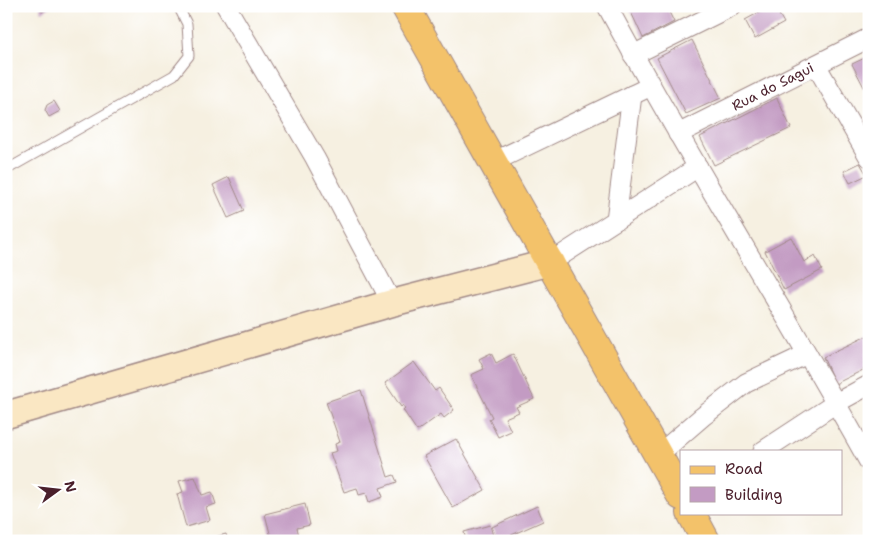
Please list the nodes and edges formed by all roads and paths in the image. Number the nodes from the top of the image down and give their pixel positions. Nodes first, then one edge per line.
1 (178, 6) edge
2 (226, 6) edge
3 (406, 6) edge
4 (607, 6) edge
5 (732, 6) edge
6 (869, 38) edge
7 (633, 55) junction
8 (816, 65) junction
9 (651, 86) junction
10 (632, 95) junction
11 (678, 134) junction
12 (869, 157) edge
13 (493, 162) junction
14 (698, 167) junction
15 (6, 170) edge
16 (616, 220) junction
17 (551, 262) junction
18 (392, 303) junction
19 (807, 354) junction
20 (869, 385) edge
21 (836, 403) junction
22 (6, 415) edge
23 (765, 450) edge
24 (658, 455) junction
25 (869, 462) edge
26 (680, 494) edge
27 (692, 514) edge
28 (706, 541) edge

1 - 15 lane
2 - 18 street
3 - 13 main road
4 - 7 street
5 - 7 street
6 - 8 street, Rua do Sagui
7 - 9 street
8 - 11 street, Rua do Sagui
8 - 12 street
9 - 10 street
9 - 11 street
10 - 13 street
10 - 16 street
11 - 14 street
13 - 17 main road
14 - 16 street
14 - 19 street
16 - 17 street
17 - 18 street
17 - 24 main road
18 - 22 street
19 - 21 street
19 - 24 street
20 - 21 street
21 - 23 street
21 - 25 street
24 - 26 main road
27 - 28 main road

